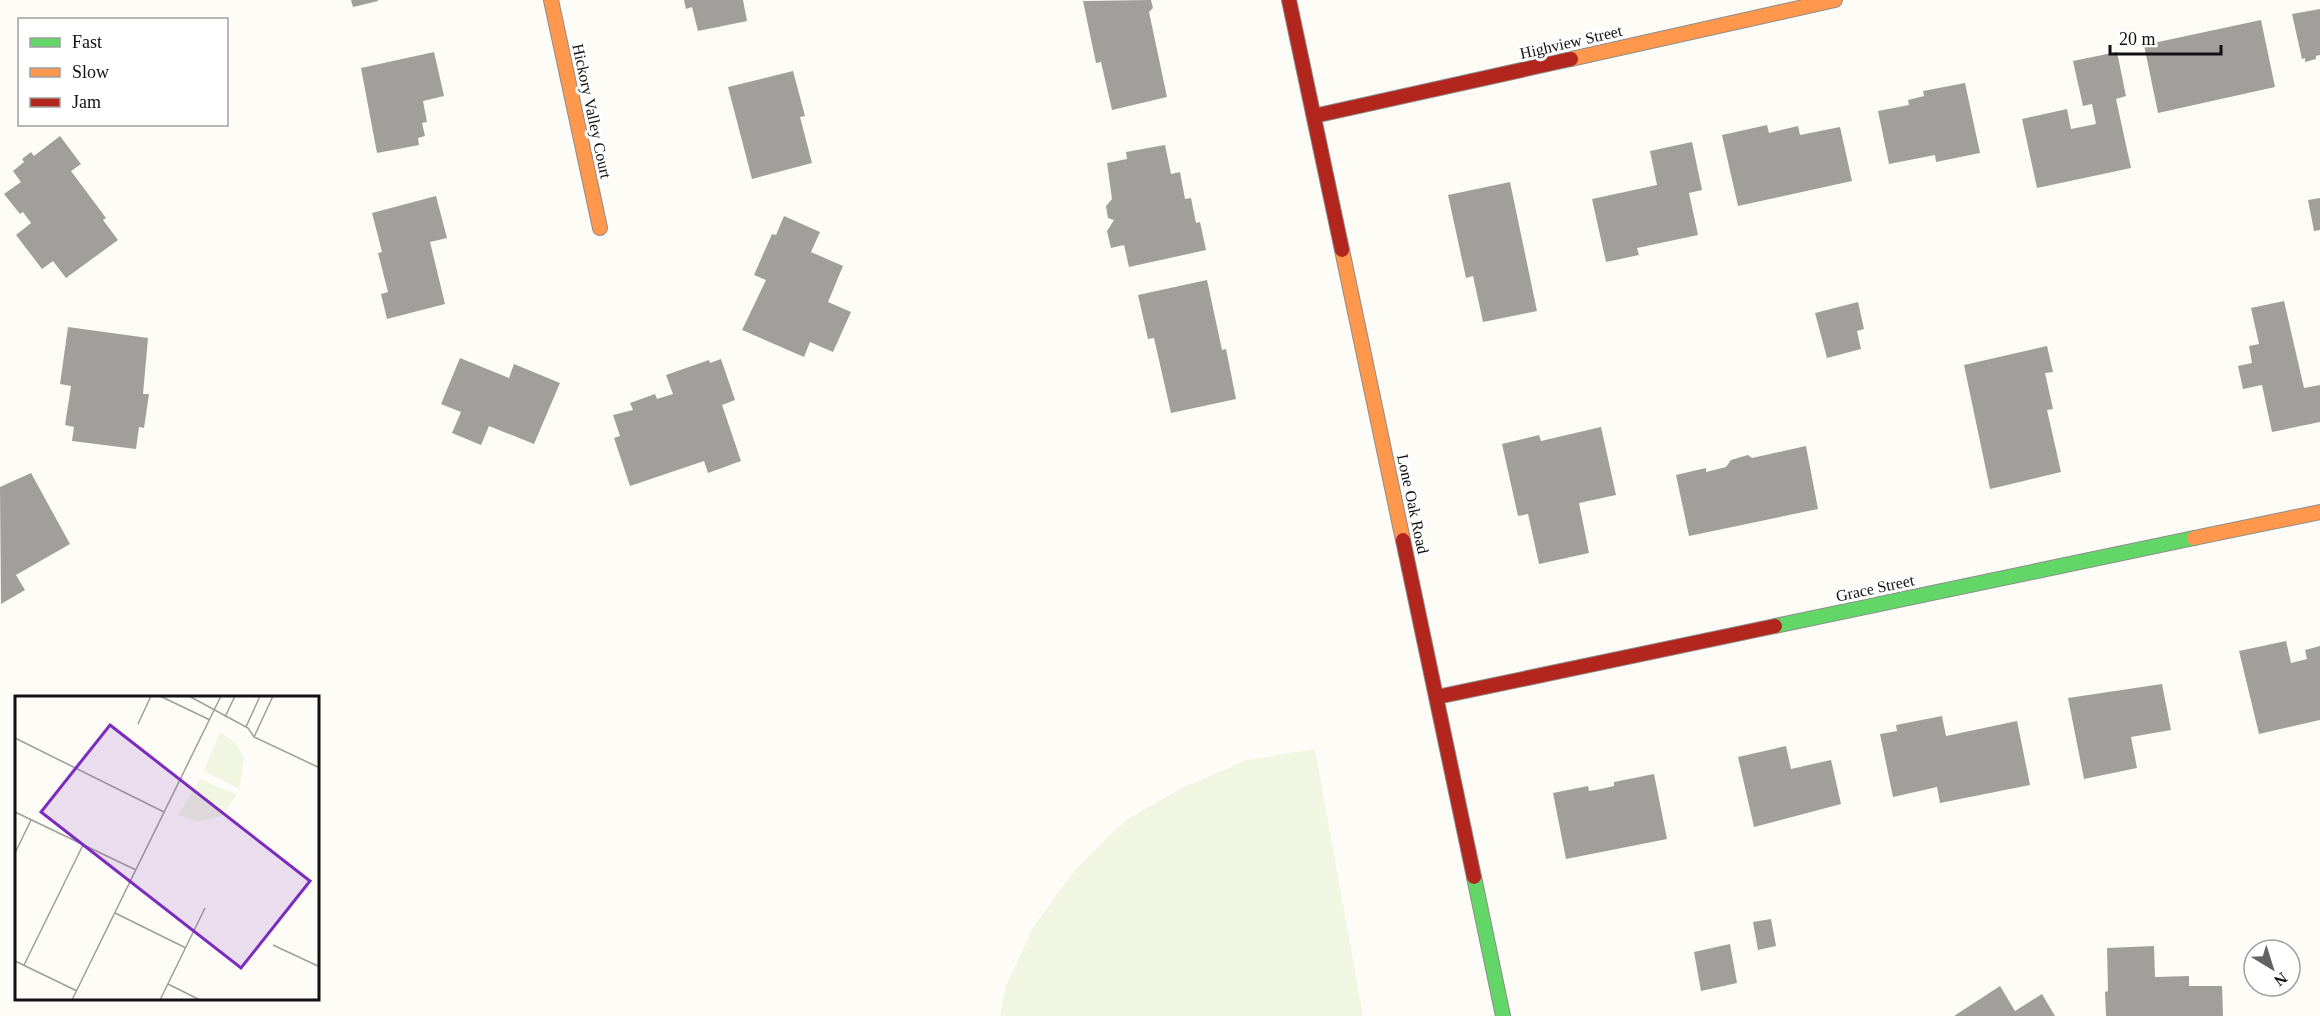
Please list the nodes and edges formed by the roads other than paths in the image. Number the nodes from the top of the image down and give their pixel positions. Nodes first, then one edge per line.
1 (551, 0) edge
2 (1289, 0) edge
3 (1835, 0) edge
4 (1314, 116) junction
5 (600, 228) dead end
6 (2320, 512) edge
7 (1437, 697) junction
8 (1503, 1016) edge

1 - 5 street, Hickory Valley Court
2 - 4 street, Lone Oak Road
3 - 4 street, Highview Street
4 - 7 street, Lone Oak Road
6 - 7 street, Grace Street
7 - 8 street, Lone Oak Road

